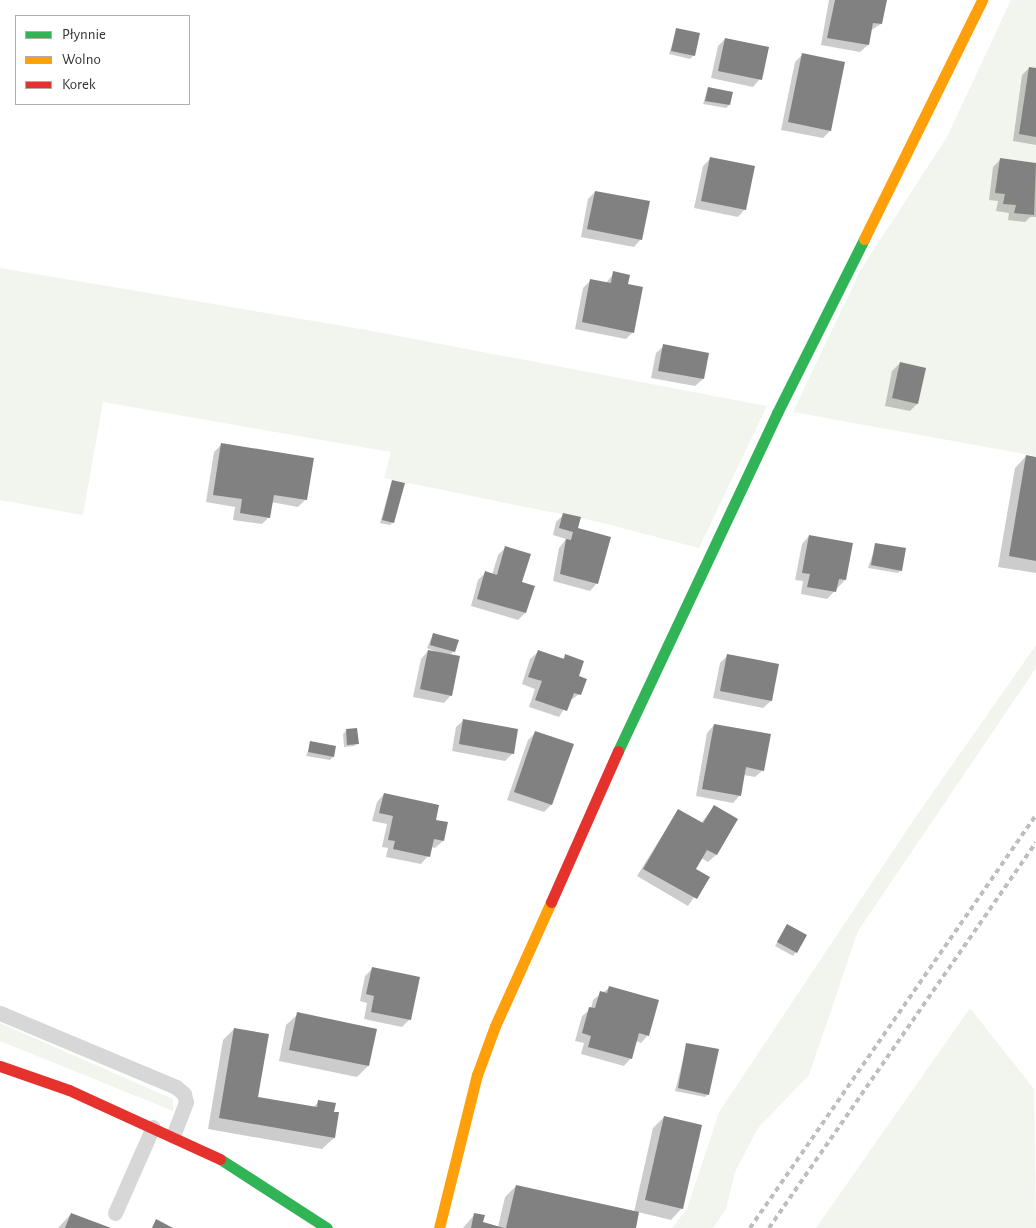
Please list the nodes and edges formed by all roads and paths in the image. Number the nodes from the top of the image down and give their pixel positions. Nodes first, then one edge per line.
1 (982, 0) edge
2 (0, 1013) edge
3 (0, 1066) edge
4 (153, 1127) junction
5 (173, 1136) junction
6 (115, 1213) dead end
7 (327, 1228) edge
8 (439, 1228) edge

1 - 8 street
2 - 5 lane
3 - 4 street
4 - 5 street
4 - 6 lane
5 - 7 street

